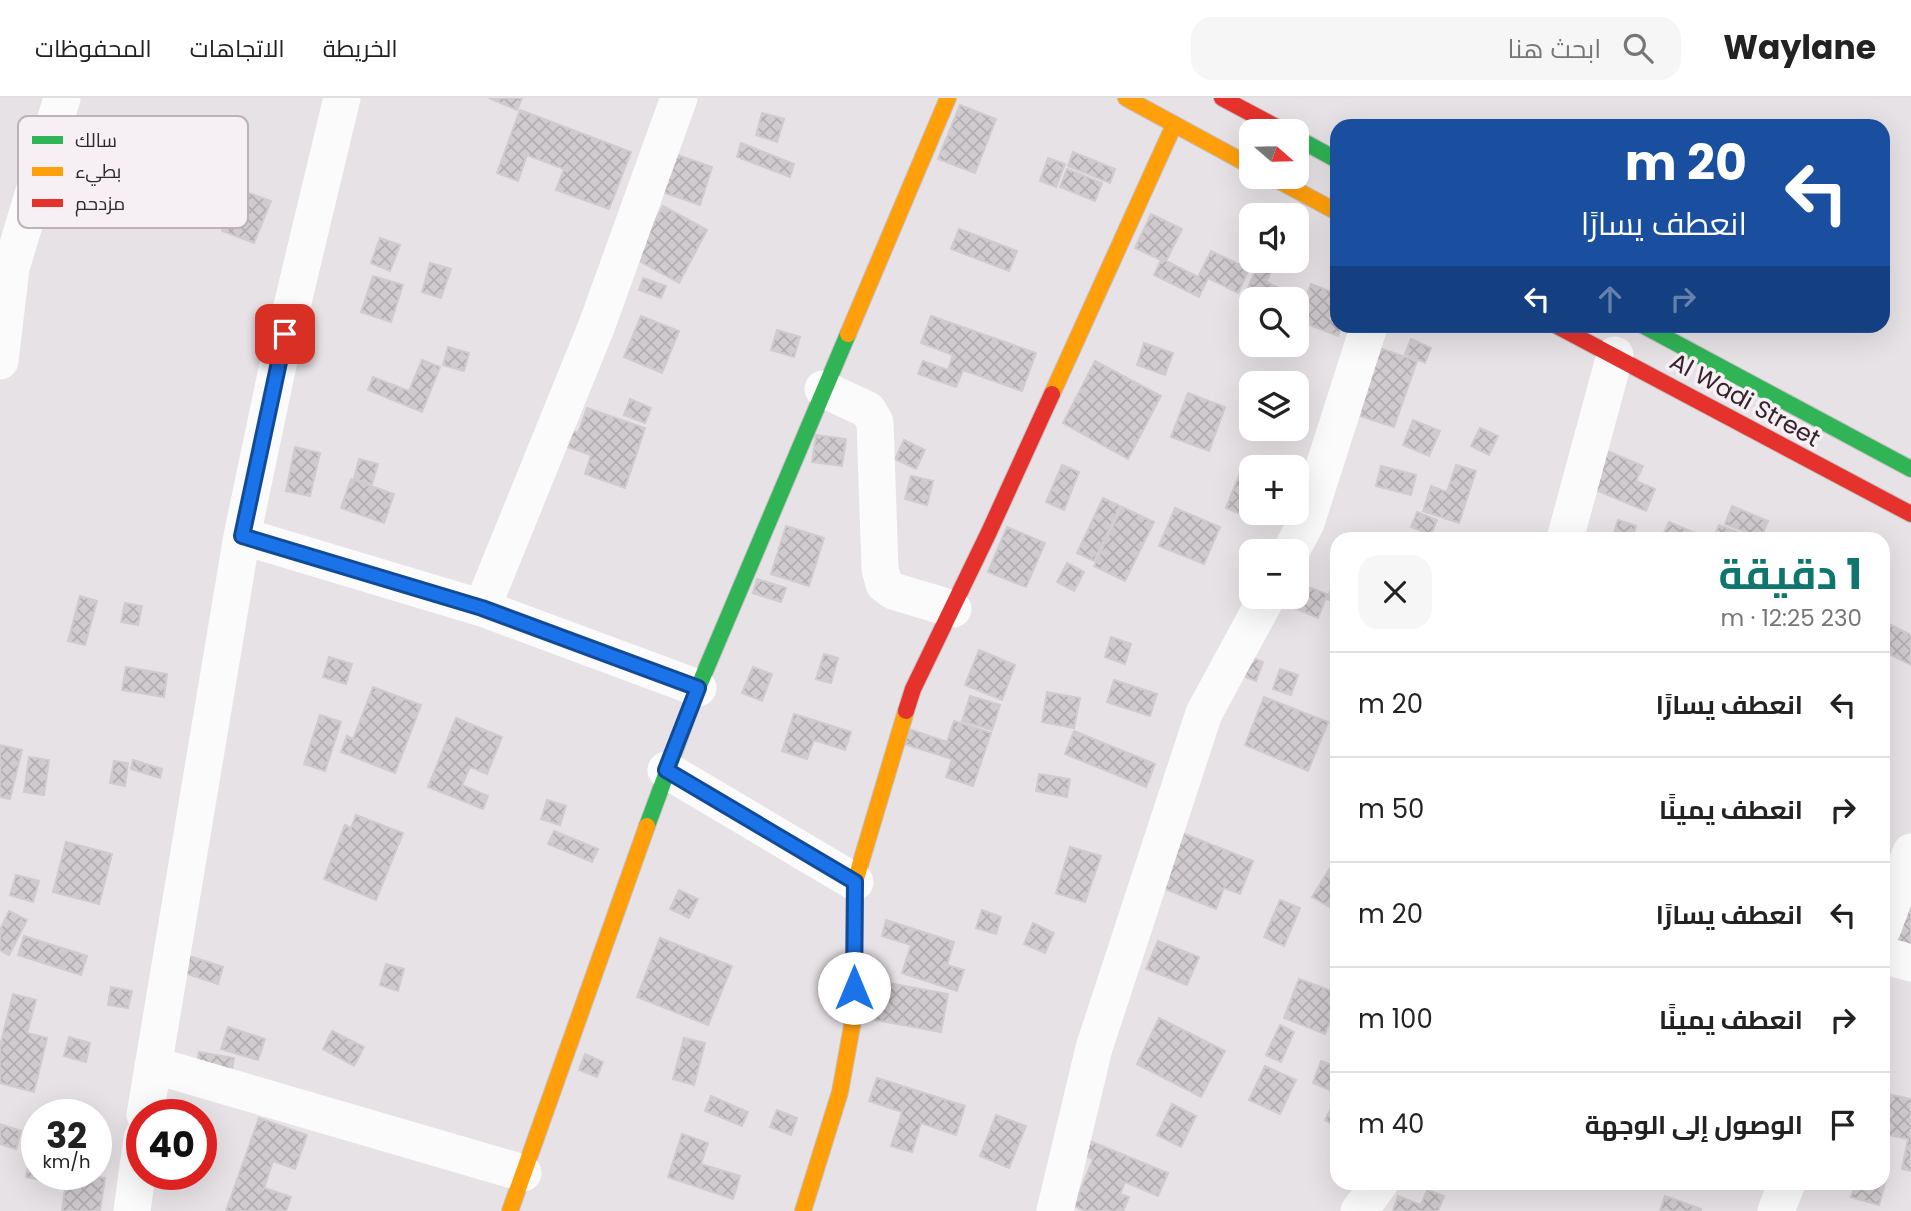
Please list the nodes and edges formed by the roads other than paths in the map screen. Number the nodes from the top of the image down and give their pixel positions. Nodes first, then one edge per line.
1 (62, 98) edge
2 (342, 98) edge
3 (679, 98) edge
4 (948, 98) edge
5 (1126, 98) edge
6 (1222, 98) edge
7 (56, 116) edge
8 (1261, 119) edge
9 (1174, 125) junction
10 (1309, 145) edge
11 (1330, 156) edge
12 (1239, 160) edge
13 (1294, 189) edge
14 (1330, 208) edge
15 (19, 228) edge
16 (6, 267) edge
17 (1367, 333) edge
18 (1572, 333) edge
19 (1657, 333) edge
20 (1615, 355) junction
21 (0, 361) edge
22 (823, 389) junction
23 (1911, 469) edge
24 (1911, 514) edge
25 (1567, 532) edge
26 (242, 536) junction
27 (1297, 539) edge
28 (482, 608) junction
29 (953, 609) junction
30 (1260, 609) edge
31 (698, 688) junction
32 (666, 770) junction
33 (1911, 852) edge
34 (855, 882) junction
35 (1890, 909) edge
36 (1890, 958) edge
37 (1911, 963) edge
38 (152, 1065) junction
39 (147, 1099) edge
40 (523, 1173) junction
41 (135, 1190) edge
42 (1375, 1190) edge
43 (1784, 1190) edge
44 (132, 1211) edge
45 (510, 1211) edge
46 (803, 1211) edge
47 (1055, 1211) edge
48 (1359, 1211) edge
49 (1776, 1211) edge

1 - 7 street
2 - 26 street
3 - 28 street
4 - 22 street
5 - 9 street
6 - 8 street
9 - 12 street
9 - 29 street
10 - 11 street
13 - 14 street
15 - 16 street
16 - 21 street
17 - 27 street
18 - 20 street, Al Wadi Street
19 - 23 street, Al Wadi Street
20 - 24 street, Al Wadi Street
20 - 25 street
22 - 29 street
22 - 31 street
26 - 28 street
26 - 38 street
28 - 31 street
29 - 34 street
30 - 47 street
31 - 32 street
32 - 34 street
32 - 40 street
33 - 35 street
34 - 46 street
36 - 37 street
38 - 39 street
38 - 40 street
40 - 45 street
41 - 44 street
42 - 48 street
43 - 49 street

